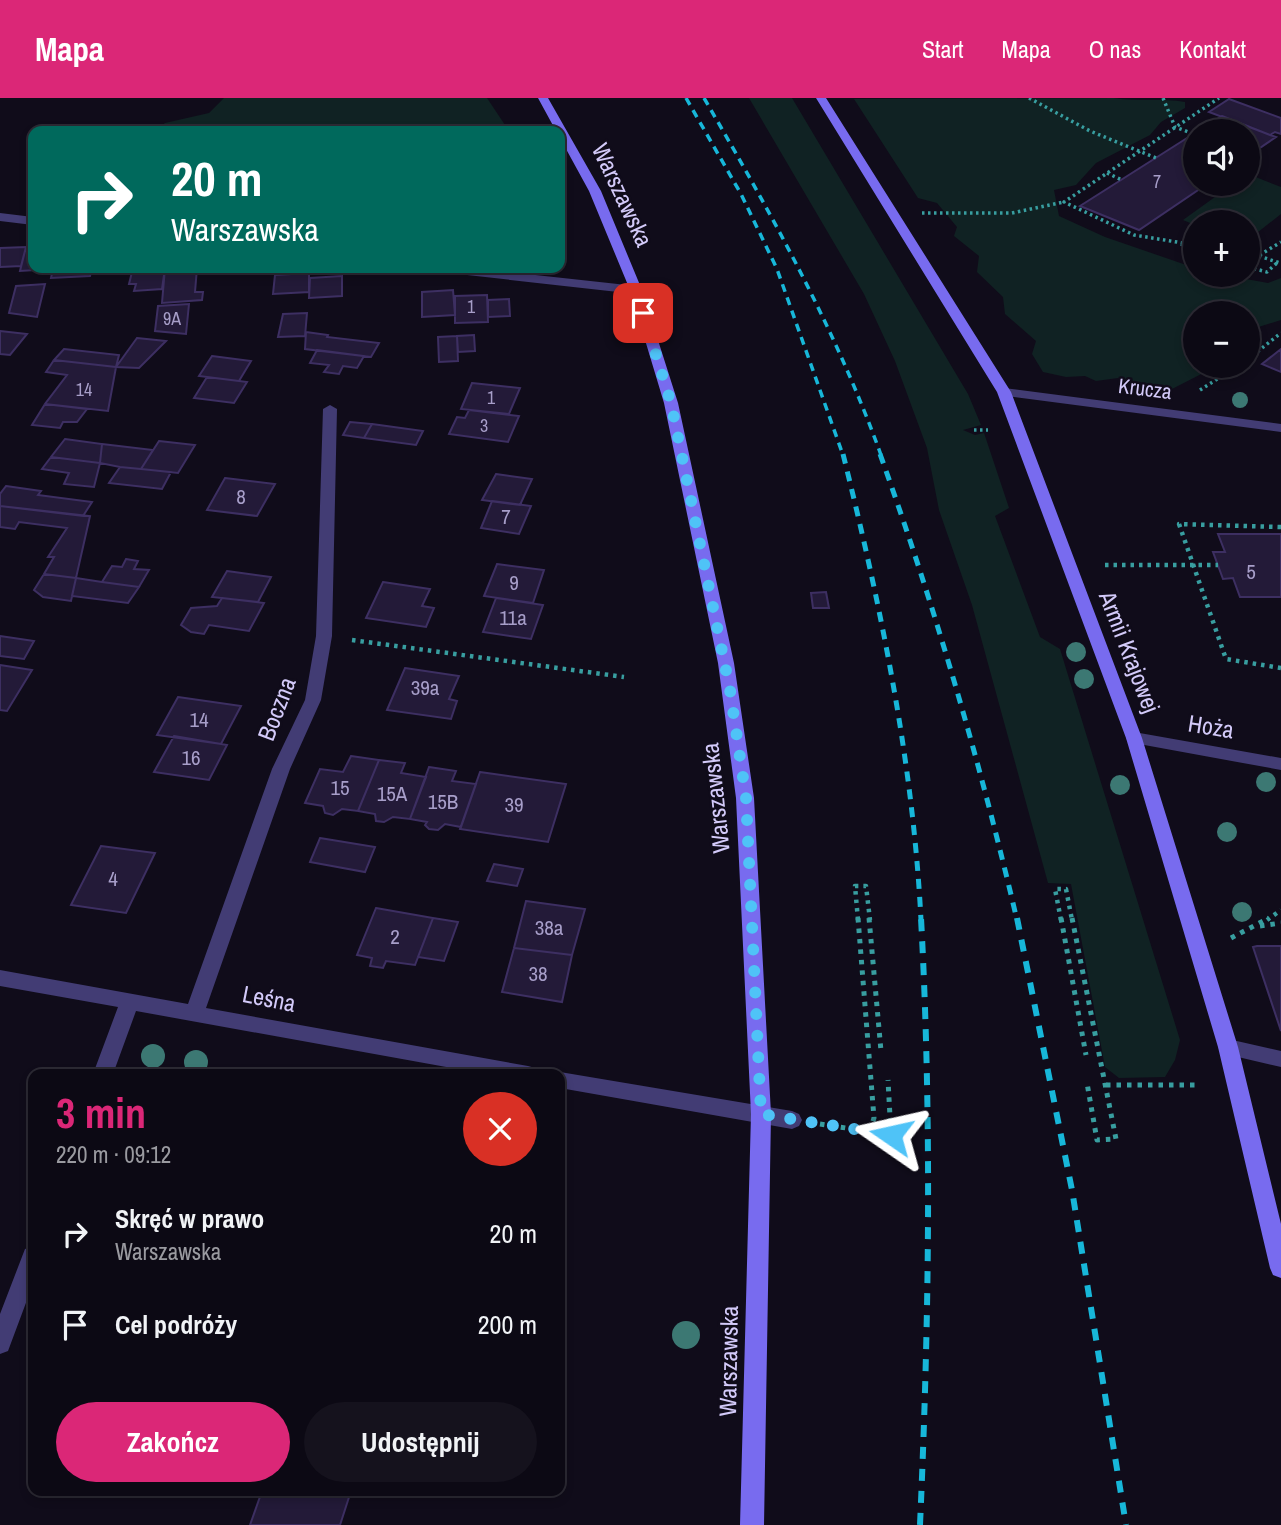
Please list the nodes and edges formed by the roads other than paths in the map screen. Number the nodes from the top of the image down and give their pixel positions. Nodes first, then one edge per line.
1 (544, 98) edge
2 (821, 98) edge
3 (559, 126) edge
4 (565, 136) edge
5 (0, 218) edge
6 (28, 221) edge
7 (485, 273) edge
8 (636, 290) junction
9 (1003, 392) junction
10 (330, 410) dead end
11 (1281, 428) edge
12 (1134, 738) junction
13 (1281, 764) edge
14 (0, 978) edge
15 (130, 1002) junction
16 (195, 1012) junction
17 (1228, 1047) junction
18 (1281, 1059) edge
19 (105, 1069) edge
20 (501, 1069) edge
21 (565, 1081) edge
22 (761, 1114) junction
23 (792, 1120) road end
24 (1281, 1268) edge
25 (28, 1269) edge
26 (0, 1343) edge
27 (752, 1525) edge

1 - 3 street, Warszawska
2 - 9 street, Armii Krajowej
4 - 8 street, Warszawska
5 - 6 street
7 - 8 street
8 - 22 street, Warszawska
9 - 11 street, Krucza
9 - 12 street, Armii Krajowej
10 - 16 street, Boczna
12 - 13 street, Hoża
12 - 17 street, Armii Krajowej
14 - 15 street, Leśna
15 - 16 street, Leśna
15 - 19 street
16 - 20 street, Leśna
17 - 18 street
17 - 24 street, Armii Krajowej
21 - 22 street
22 - 23 street
22 - 27 street, Warszawska
25 - 26 street

